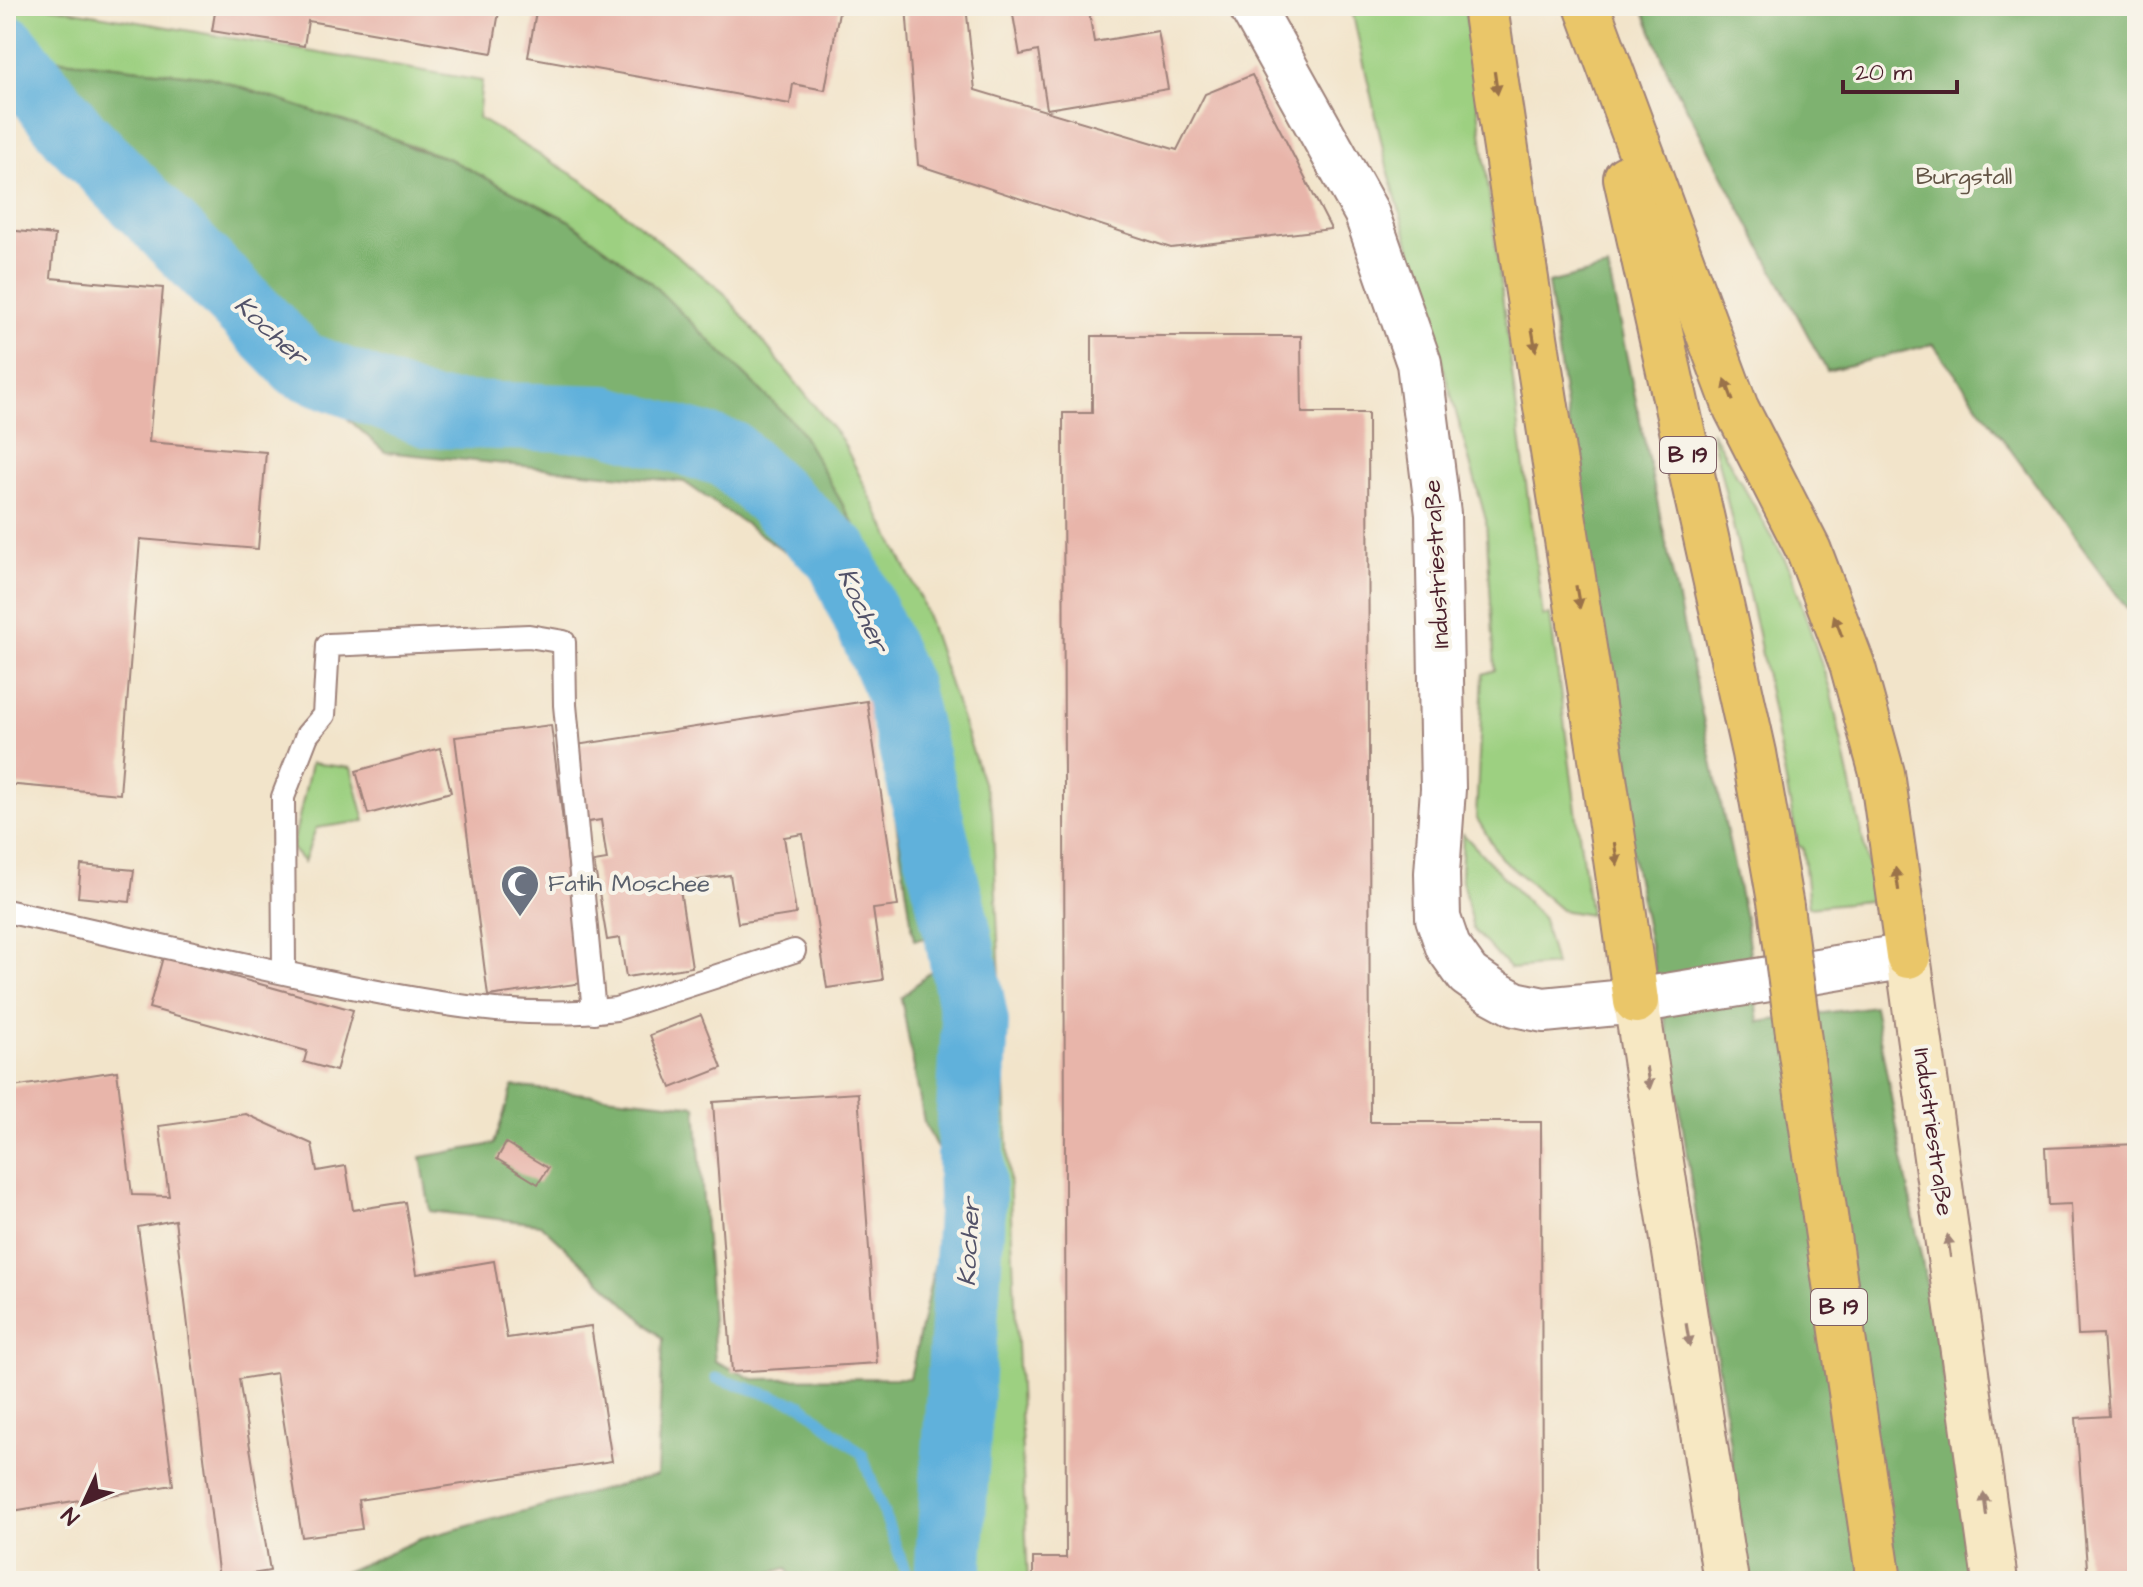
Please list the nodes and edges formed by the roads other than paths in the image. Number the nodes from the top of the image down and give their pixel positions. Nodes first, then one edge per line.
1 (1251, 6) edge
2 (1485, 6) edge
3 (1586, 6) edge
4 (6, 911) edge
5 (794, 951) dead end
6 (1908, 956) junction
7 (284, 972) junction
8 (1636, 1001) junction
9 (594, 1012) junction
10 (1726, 1581) edge
11 (1879, 1581) edge
12 (1995, 1581) edge

1 - 8 street, Industriestraße
2 -> 8 highway
6 -> 3 highway
3 - 11 highway, B 19, bridge
4 - 7 lane
5 - 9 lane
6 - 8 street, Industriestraße
12 -> 6 main road, Industriestraße
7 - 9 lane
7 - 9 lane
8 -> 10 main road

